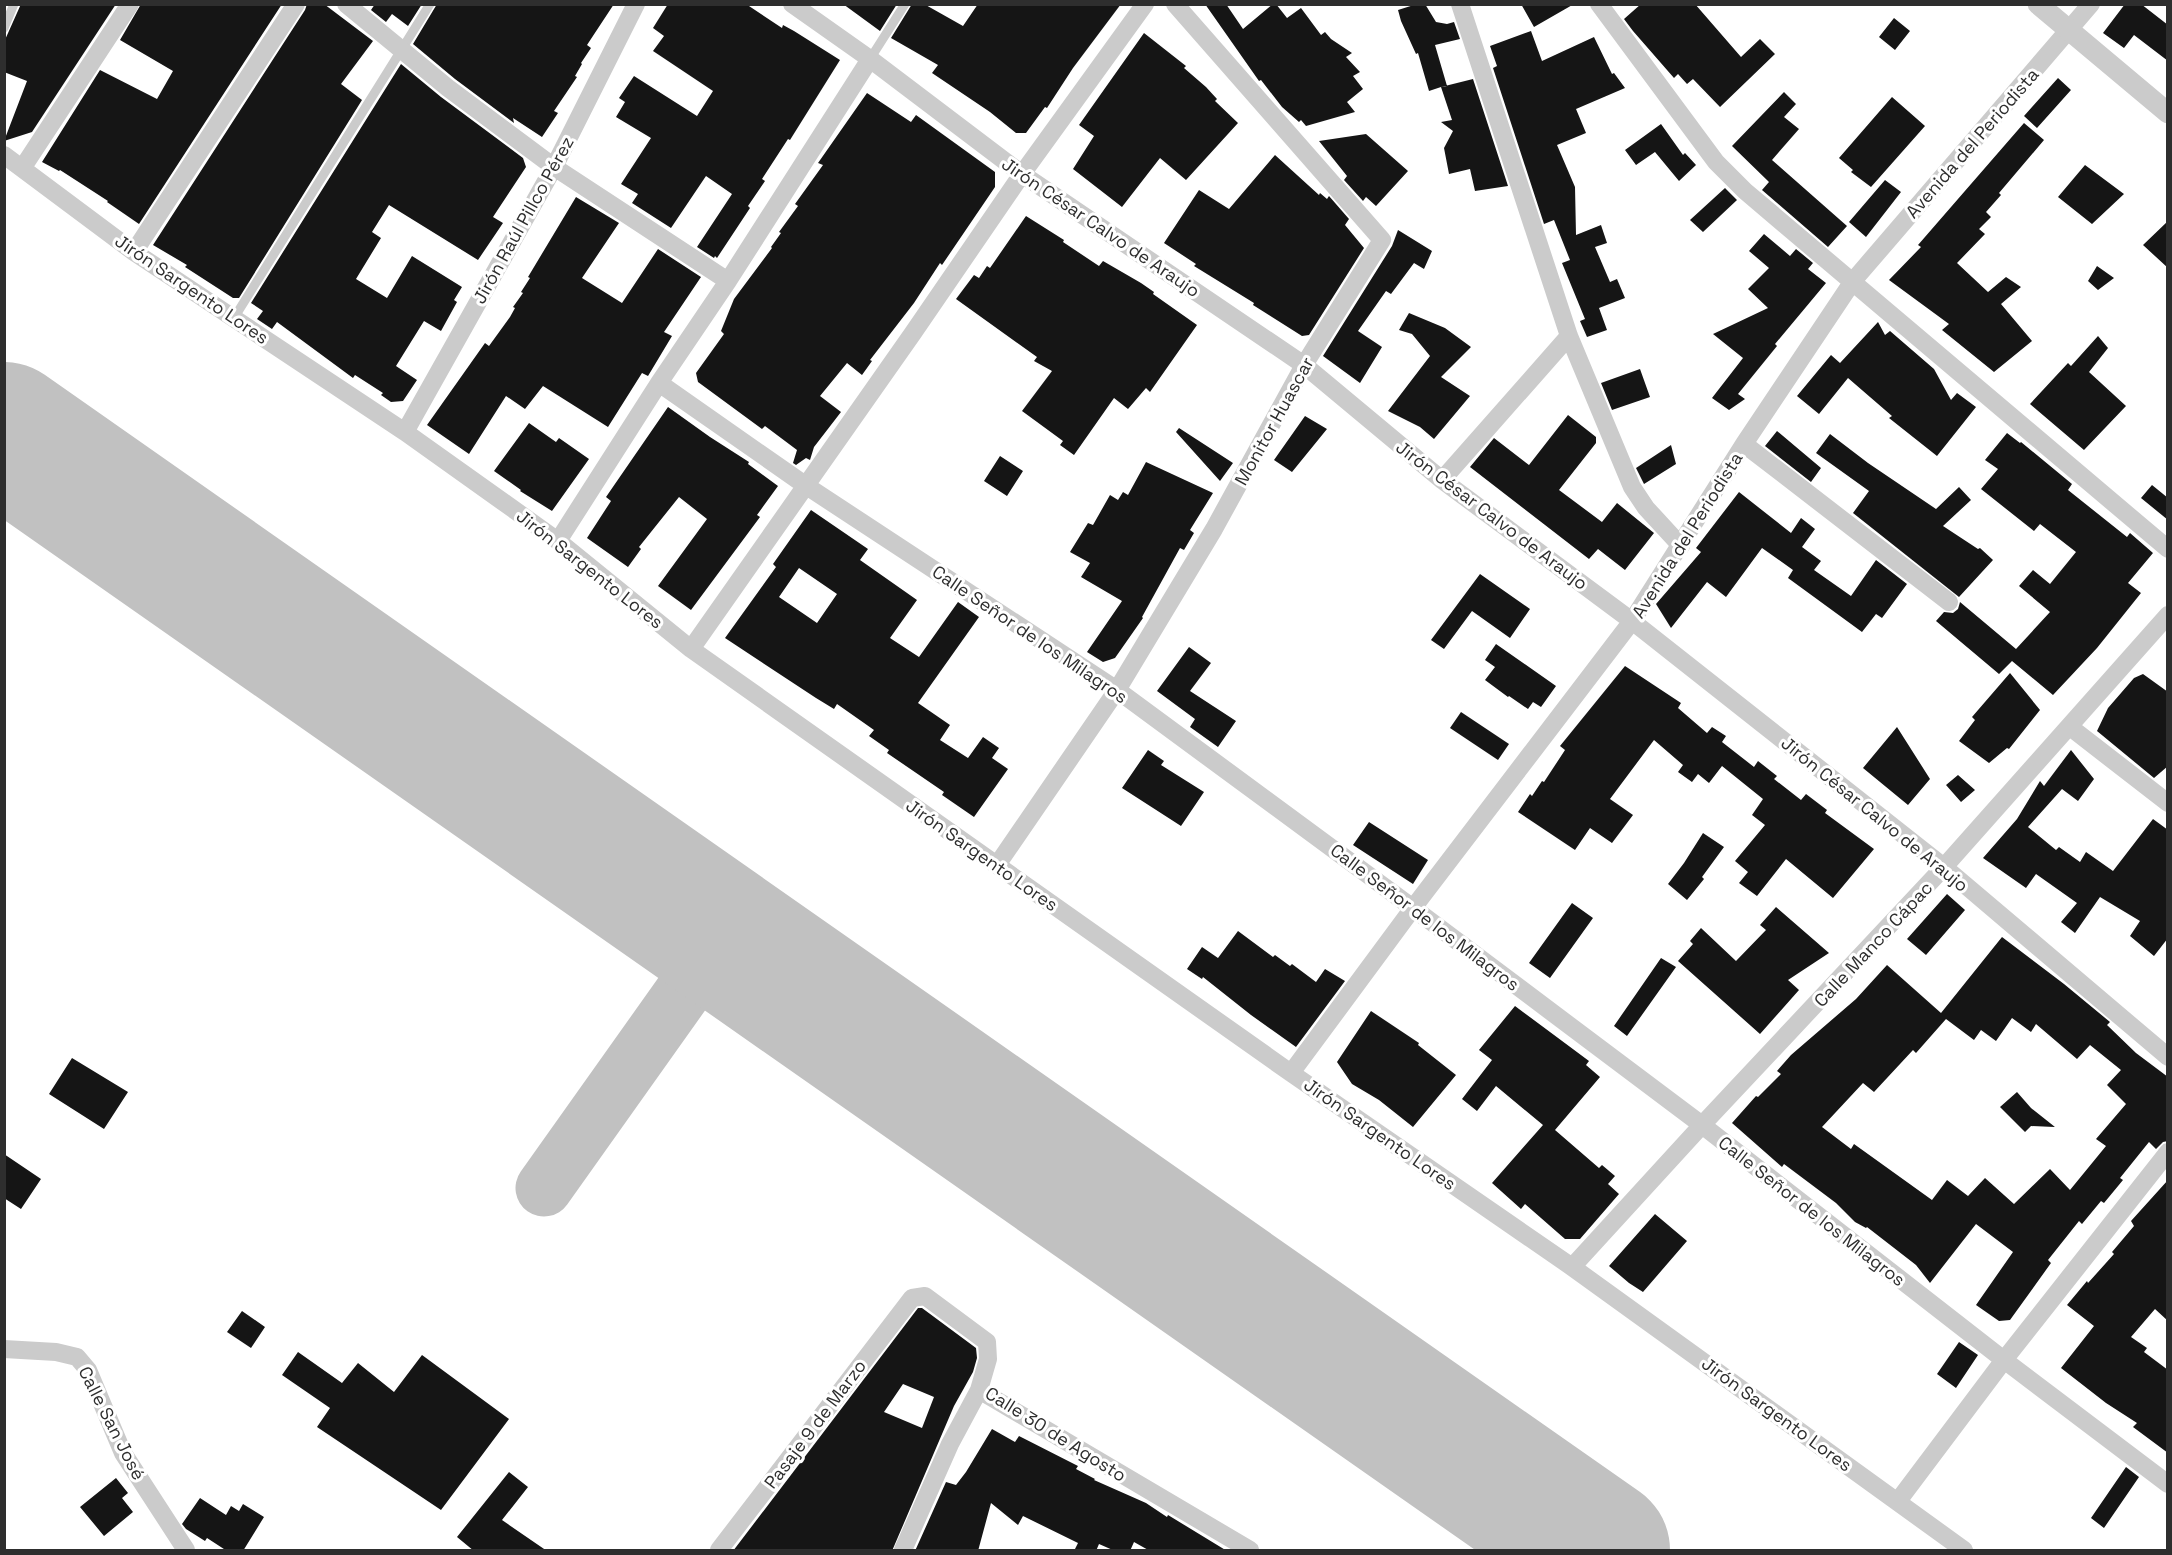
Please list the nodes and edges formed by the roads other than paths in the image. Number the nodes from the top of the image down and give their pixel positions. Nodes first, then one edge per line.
1 (14, 4) edge
2 (130, 4) edge
3 (296, 4) edge
4 (346, 4) edge
5 (430, 4) edge
6 (636, 4) edge
7 (792, 4) edge
8 (905, 4) edge
9 (1145, 4) edge
10 (1175, 4) edge
11 (1460, 4) edge
12 (1599, 4) edge
13 (2038, 4) edge
14 (2091, 4) edge
15 (4, 28) edge
16 (2070, 30) junction
17 (402, 50) junction
18 (870, 59) junction
19 (2168, 113) edge
20 (4, 154) edge
21 (554, 166) junction
22 (23, 167) junction
23 (1022, 174) junction
24 (134, 252) junction
25 (728, 281) junction
26 (1853, 281) junction
27 (234, 318) junction
28 (1569, 336) junction
29 (1304, 365) junction
30 (659, 383) junction
31 (405, 432) junction
32 (1744, 444) junction
33 (1442, 480) junction
34 (805, 485) junction
35 (558, 541) junction
36 (1681, 546) junction
37 (2168, 549) edge
38 (1949, 602) dead end
39 (2168, 615) edge
40 (1632, 621) junction
41 (691, 649) junction
42 (1117, 690) junction
43 (2070, 727) junction
44 (2168, 803) edge
45 (997, 865) junction
46 (1944, 867) junction
47 (1413, 908) junction
48 (2168, 1057) edge
49 (1290, 1073) junction
50 (1702, 1125) junction
51 (2168, 1152) edge
52 (1572, 1267) junction
53 (912, 1298) joint
54 (4, 1349) edge
55 (2004, 1360) junction
56 (979, 1390) junction
57 (2168, 1484) edge
58 (1898, 1501) junction
59 (186, 1551) edge
60 (719, 1551) edge
61 (903, 1551) edge
62 (1250, 1551) edge
63 (1964, 1551) edge

1 - 15 lane
2 - 22 street
3 - 24 street
4 - 17 street
5 - 17 lane
6 - 21 street, Jirón Raúl Pillco Pérez
7 - 18 street, Jirón César Calvo de Araujo
8 - 18 lane
9 - 23 street
10 - 29 street, Monitor Huascar
11 - 28 street
12 - 26 street
13 - 16 street
14 - 16 street, Avenida del Periodista
16 - 19 street
16 - 26 street, Avenida del Periodista
17 - 21 street
17 - 27 lane
18 - 23 street, Jirón César Calvo de Araujo
18 - 25 street
20 - 22 street, Jirón Sargento Lores
21 - 25 street
21 - 31 street, Jirón Raúl Pillco Pérez
22 - 24 street, Jirón Sargento Lores
23 - 29 street, Jirón César Calvo de Araujo
23 - 34 street
24 - 27 street, Jirón Sargento Lores
25 - 30 street
26 - 32 street, Avenida del Periodista
26 - 37 street
27 - 31 street, Jirón Sargento Lores
28 - 33 street
28 - 36 street
29 - 33 street, Jirón César Calvo de Araujo
29 - 42 street, Monitor Huascar
30 - 34 street, Calle Señor de los Milagros
30 - 35 street
31 - 35 street, Jirón Sargento Lores
32 - 36 street, Avenida del Periodista
32 - 38 street
33 - 40 street, Jirón César Calvo de Araujo
34 - 41 street
34 - 42 street, Calle Señor de los Milagros
35 - 41 street, Jirón Sargento Lores
36 - 40 street, Avenida del Periodista
39 - 43 street, Calle Manco Cápac
40 - 46 street, Jirón César Calvo de Araujo
40 - 47 street, Avenida del Periodista
41 - 45 street, Jirón Sargento Lores
42 - 45 street, Monitor Huascar
42 - 47 street, Calle Señor de los Milagros
43 - 44 street
43 - 46 street, Calle Manco Cápac
45 - 49 street, Jirón Sargento Lores
46 - 48 street, Jirón César Calvo de Araujo
46 - 50 street, Calle Manco Cápac
47 - 49 street, Avenida del Periodista
47 - 50 street, Calle Señor de los Milagros
49 - 52 street, Jirón Sargento Lores
50 - 52 street, Calle Manco Cápac
50 - 55 street, Calle Señor de los Milagros
51 - 55 street
52 - 58 street, Jirón Sargento Lores
53 - 56 street, Calle 30 de Agosto
53 - 60 street, Pasaje 9 de Marzo
54 - 59 street, Calle San José
55 - 57 street, Calle Señor de los Milagros
55 - 58 street
56 - 61 street
56 - 62 street, Calle 30 de Agosto
58 - 63 street, Jirón Sargento Lores

